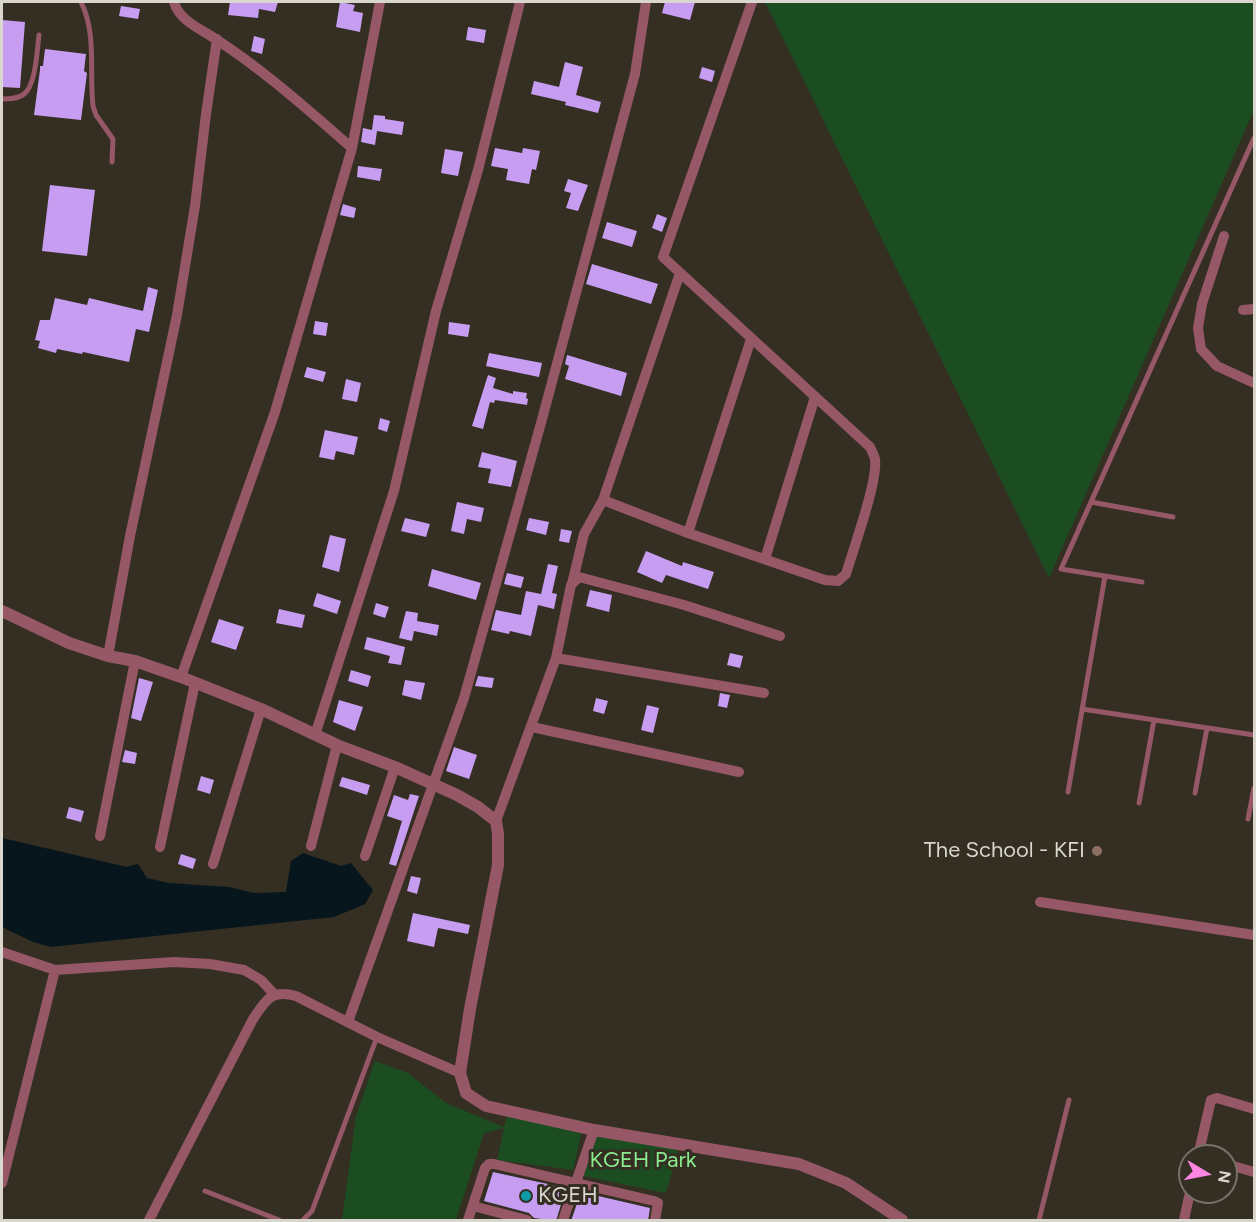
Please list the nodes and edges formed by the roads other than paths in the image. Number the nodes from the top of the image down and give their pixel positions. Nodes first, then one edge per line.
1 (81, 2) edge
2 (174, 2) edge
3 (373, 2) edge
4 (380, 2) edge
5 (520, 2) edge
6 (646, 2) edge
7 (752, 2) edge
8 (39, 35) dead end
9 (217, 39) junction
10 (2, 99) edge
11 (1254, 138) edge
12 (352, 148) junction
13 (112, 162) dead end
14 (1224, 236) dead end
15 (680, 273) junction
16 (751, 339) junction
17 (1254, 383) edge
18 (815, 397) junction
19 (603, 500) junction
20 (1091, 502) junction
21 (1173, 517) dead end
22 (688, 533) junction
23 (765, 559) junction
24 (1105, 576) junction
25 (1142, 582) dead end
26 (572, 585) junction
27 (2, 611) edge
28 (780, 636) dead end
29 (108, 656) junction
30 (556, 658) junction
31 (135, 662) junction
32 (181, 677) junction
33 (195, 683) junction
34 (764, 693) dead end
35 (261, 709) junction
36 (1082, 709) junction
37 (1154, 720) junction
38 (532, 727) junction
39 (1207, 728) junction
40 (315, 735) junction
41 (1254, 735) edge
42 (337, 745) junction
43 (395, 767) junction
44 (739, 772) dead end
45 (434, 785) junction
46 (1254, 788) edge
47 (1068, 792) dead end
48 (1195, 793) dead end
49 (1139, 803) dead end
50 (1248, 819) dead end
51 (496, 821) junction
52 (100, 836) dead end
53 (311, 846) dead end
54 (160, 847) dead end
55 (365, 856) dead end
56 (213, 864) dead end
57 (1040, 902) dead end
58 (1254, 935) edge
59 (2, 952) edge
60 (56, 970) junction
61 (274, 994) junction
62 (348, 1022) junction
63 (377, 1036) junction
64 (460, 1073) junction
65 (1069, 1100) dead end
66 (1254, 1109) edge
67 (594, 1130) junction
68 (1201, 1144) edge
69 (1238, 1167) edge
70 (1254, 1172) edge
71 (2, 1183) edge
72 (576, 1183) junction
73 (205, 1191) dead end
74 (1188, 1204) edge
75 (473, 1206) junction
76 (149, 1221) edge
77 (279, 1221) edge
78 (303, 1221) edge
79 (468, 1221) edge
80 (527, 1221) edge
81 (562, 1221) edge
82 (655, 1221) edge
83 (902, 1221) edge
84 (1039, 1221) edge
85 (1184, 1221) edge

1 - 13 lane
2 - 9 street
3 - 4 street
4 - 12 street
5 - 40 street
6 - 45 street
7 - 15 street
8 - 10 lane
9 - 12 street
9 - 29 street
11 - 20 lane
12 - 32 street
14 - 17 street
15 - 16 street
15 - 19 street
16 - 18 street
16 - 22 street
18 - 23 street
18 - 23 street
19 - 22 street
19 - 26 street
20 - 21 lane
20 - 24 lane
22 - 23 street
24 - 25 lane
24 - 36 lane
26 - 28 street
26 - 30 street
27 - 29 street
29 - 31 street
30 - 34 street
30 - 38 street
31 - 32 street
31 - 52 street
32 - 33 street
33 - 35 street
33 - 54 street
35 - 40 street
35 - 56 street
36 - 37 lane
36 - 47 lane
37 - 39 lane
37 - 49 lane
38 - 44 street
38 - 51 street
39 - 41 lane
39 - 48 lane
40 - 42 street
42 - 43 street
42 - 53 street
43 - 45 street
43 - 55 street
45 - 51 street
45 - 62 street
46 - 50 lane
51 - 64 street
57 - 58 street
59 - 60 street
60 - 61 street
60 - 71 street
61 - 62 street
61 - 76 street
62 - 63 street
63 - 64 street
63 - 78 lane
64 - 67 street
65 - 84 lane
66 - 68 street
67 - 72 street
67 - 83 street
69 - 70 street
72 - 75 street
72 - 81 street
72 - 82 street
73 - 77 lane
74 - 85 street
75 - 79 street
75 - 80 street

